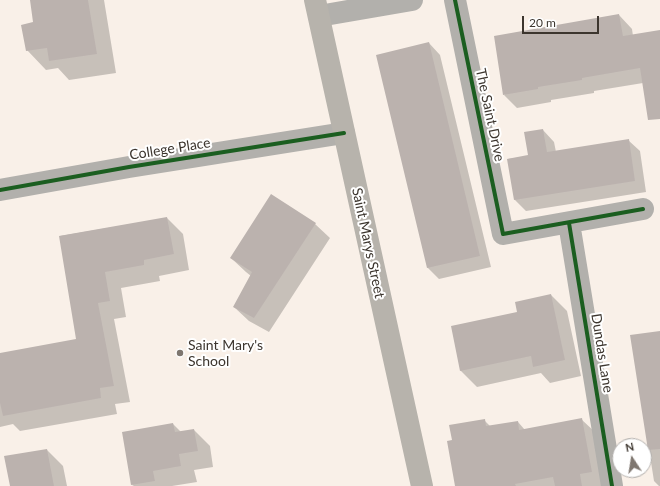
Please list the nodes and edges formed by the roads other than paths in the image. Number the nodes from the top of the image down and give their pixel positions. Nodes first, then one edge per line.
1 (412, 0) edge
2 (455, 0) edge
3 (317, 8) edge
4 (344, 133) junction
5 (0, 190) edge
6 (643, 209) dead end
7 (569, 223) junction
8 (422, 486) edge
9 (612, 486) edge

1 - 3 street
2 - 7 street, The Saint Drive
3 - 4 main road, Saint Marys Street
4 - 5 street, College Place
4 - 8 main road, Saint Marys Street
6 - 7 street
7 - 9 street, Dundas Lane

